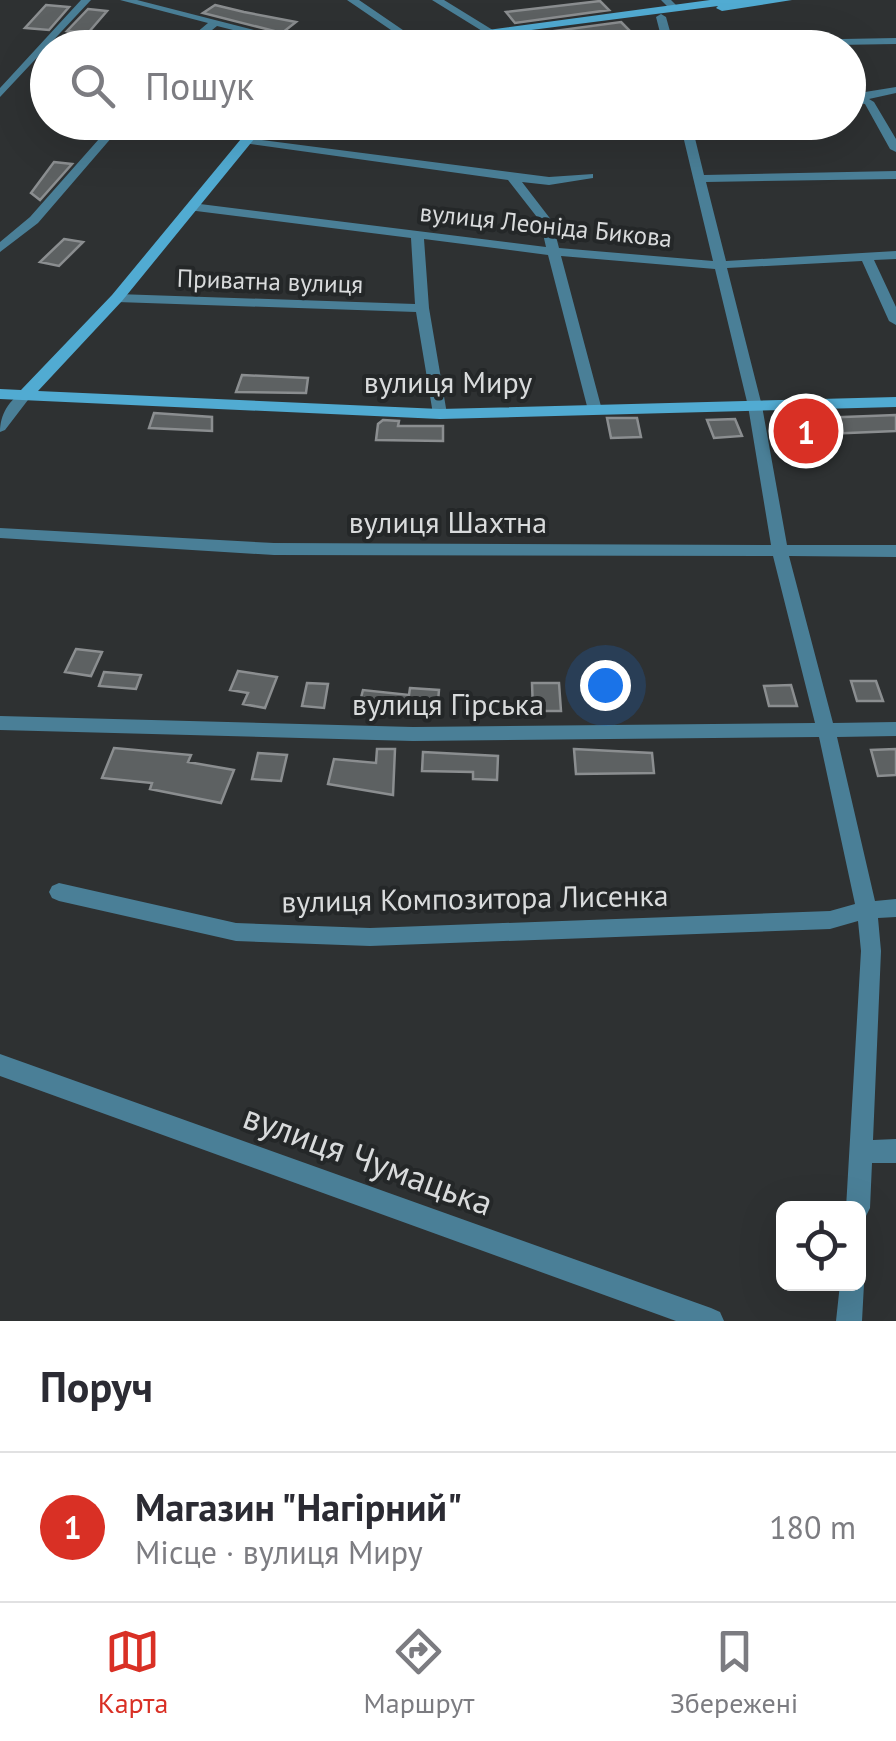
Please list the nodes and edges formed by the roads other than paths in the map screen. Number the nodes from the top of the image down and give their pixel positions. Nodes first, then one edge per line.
1 (86, 0) edge
2 (125, 0) edge
3 (352, 0) edge
4 (436, 0) edge
5 (736, 0) edge
6 (786, 0) edge
7 (670, 4) edge
8 (660, 17) junction
9 (216, 22) junction
10 (59, 30) edge
11 (206, 30) edge
12 (248, 30) edge
13 (396, 30) edge
14 (488, 30) edge
15 (504, 30) edge
16 (543, 30) edge
17 (664, 30) edge
18 (896, 41) edge
19 (866, 42) edge
20 (30, 61) edge
21 (896, 90) edge
22 (0, 94) edge
23 (866, 95) edge
24 (866, 101) edge
25 (104, 140) edge
26 (248, 140) joint
27 (688, 140) edge
28 (896, 149) edge
29 (896, 175) edge
30 (589, 176) dead end
31 (512, 177) junction
32 (698, 179) junction
33 (192, 207) junction
34 (417, 235) junction
35 (0, 248) edge
36 (556, 252) junction
37 (896, 255) edge
38 (866, 256) junction
39 (718, 265) junction
40 (117, 298) junction
41 (422, 308) junction
42 (896, 321) edge
43 (0, 394) edge
44 (24, 396) junction
45 (896, 402) edge
46 (755, 406) junction
47 (595, 410) junction
48 (440, 414) junction
49 (0, 427) edge
50 (0, 533) edge
51 (896, 551) edge
52 (780, 552) junction
53 (0, 724) edge
54 (826, 729) junction
55 (896, 729) edge
56 (58, 892) dead end
57 (896, 908) edge
58 (867, 910) junction
59 (0, 1065) edge
60 (862, 1152) junction
61 (896, 1152) edge
62 (858, 1201) edge
63 (851, 1291) edge
64 (712, 1321) edge
65 (849, 1321) edge

1 - 10 street
2 - 9 street
3 - 13 street
4 - 14 street
5 - 7 street
6 - 8 street
7 - 15 street
8 - 16 street
8 - 17 street
9 - 11 street
9 - 12 street
18 - 19 street
20 - 22 street
21 - 23 street
24 - 28 street
25 - 35 street
26 - 31 street
26 - 33 street
27 - 32 street
29 - 32 street
30 - 31 street
31 - 36 street
32 - 39 street
33 - 34 street, вулиця Леоніда Бикова
33 - 40 street
34 - 36 street, вулиця Леоніда Бикова
34 - 41 street
36 - 39 street, вулиця Леоніда Бикова
36 - 47 street
37 - 38 street, вулиця Леоніда Бикова
38 - 39 street, вулиця Леоніда Бикова
38 - 42 street
39 - 46 street
40 - 41 street, Приватна вулиця
40 - 44 street
41 - 48 street
43 - 44 street, вулиця Миру
44 - 48 street, вулиця Миру
44 - 49 street
45 - 46 street, вулиця Миру
46 - 47 street, вулиця Миру
46 - 52 street
47 - 48 street, вулиця Миру
50 - 52 street, вулиця Шахтна
51 - 52 street, вулиця Шахтна
52 - 54 street
53 - 54 street, вулиця Гірська
54 - 55 street, вулиця Гірська
54 - 58 street
56 - 58 street, вулиця Композитора Лисенка
57 - 58 street, вулиця Композитора Лисенка
58 - 60 street
59 - 64 street, вулиця Чумацька
60 - 61 street
60 - 62 street
63 - 65 street

